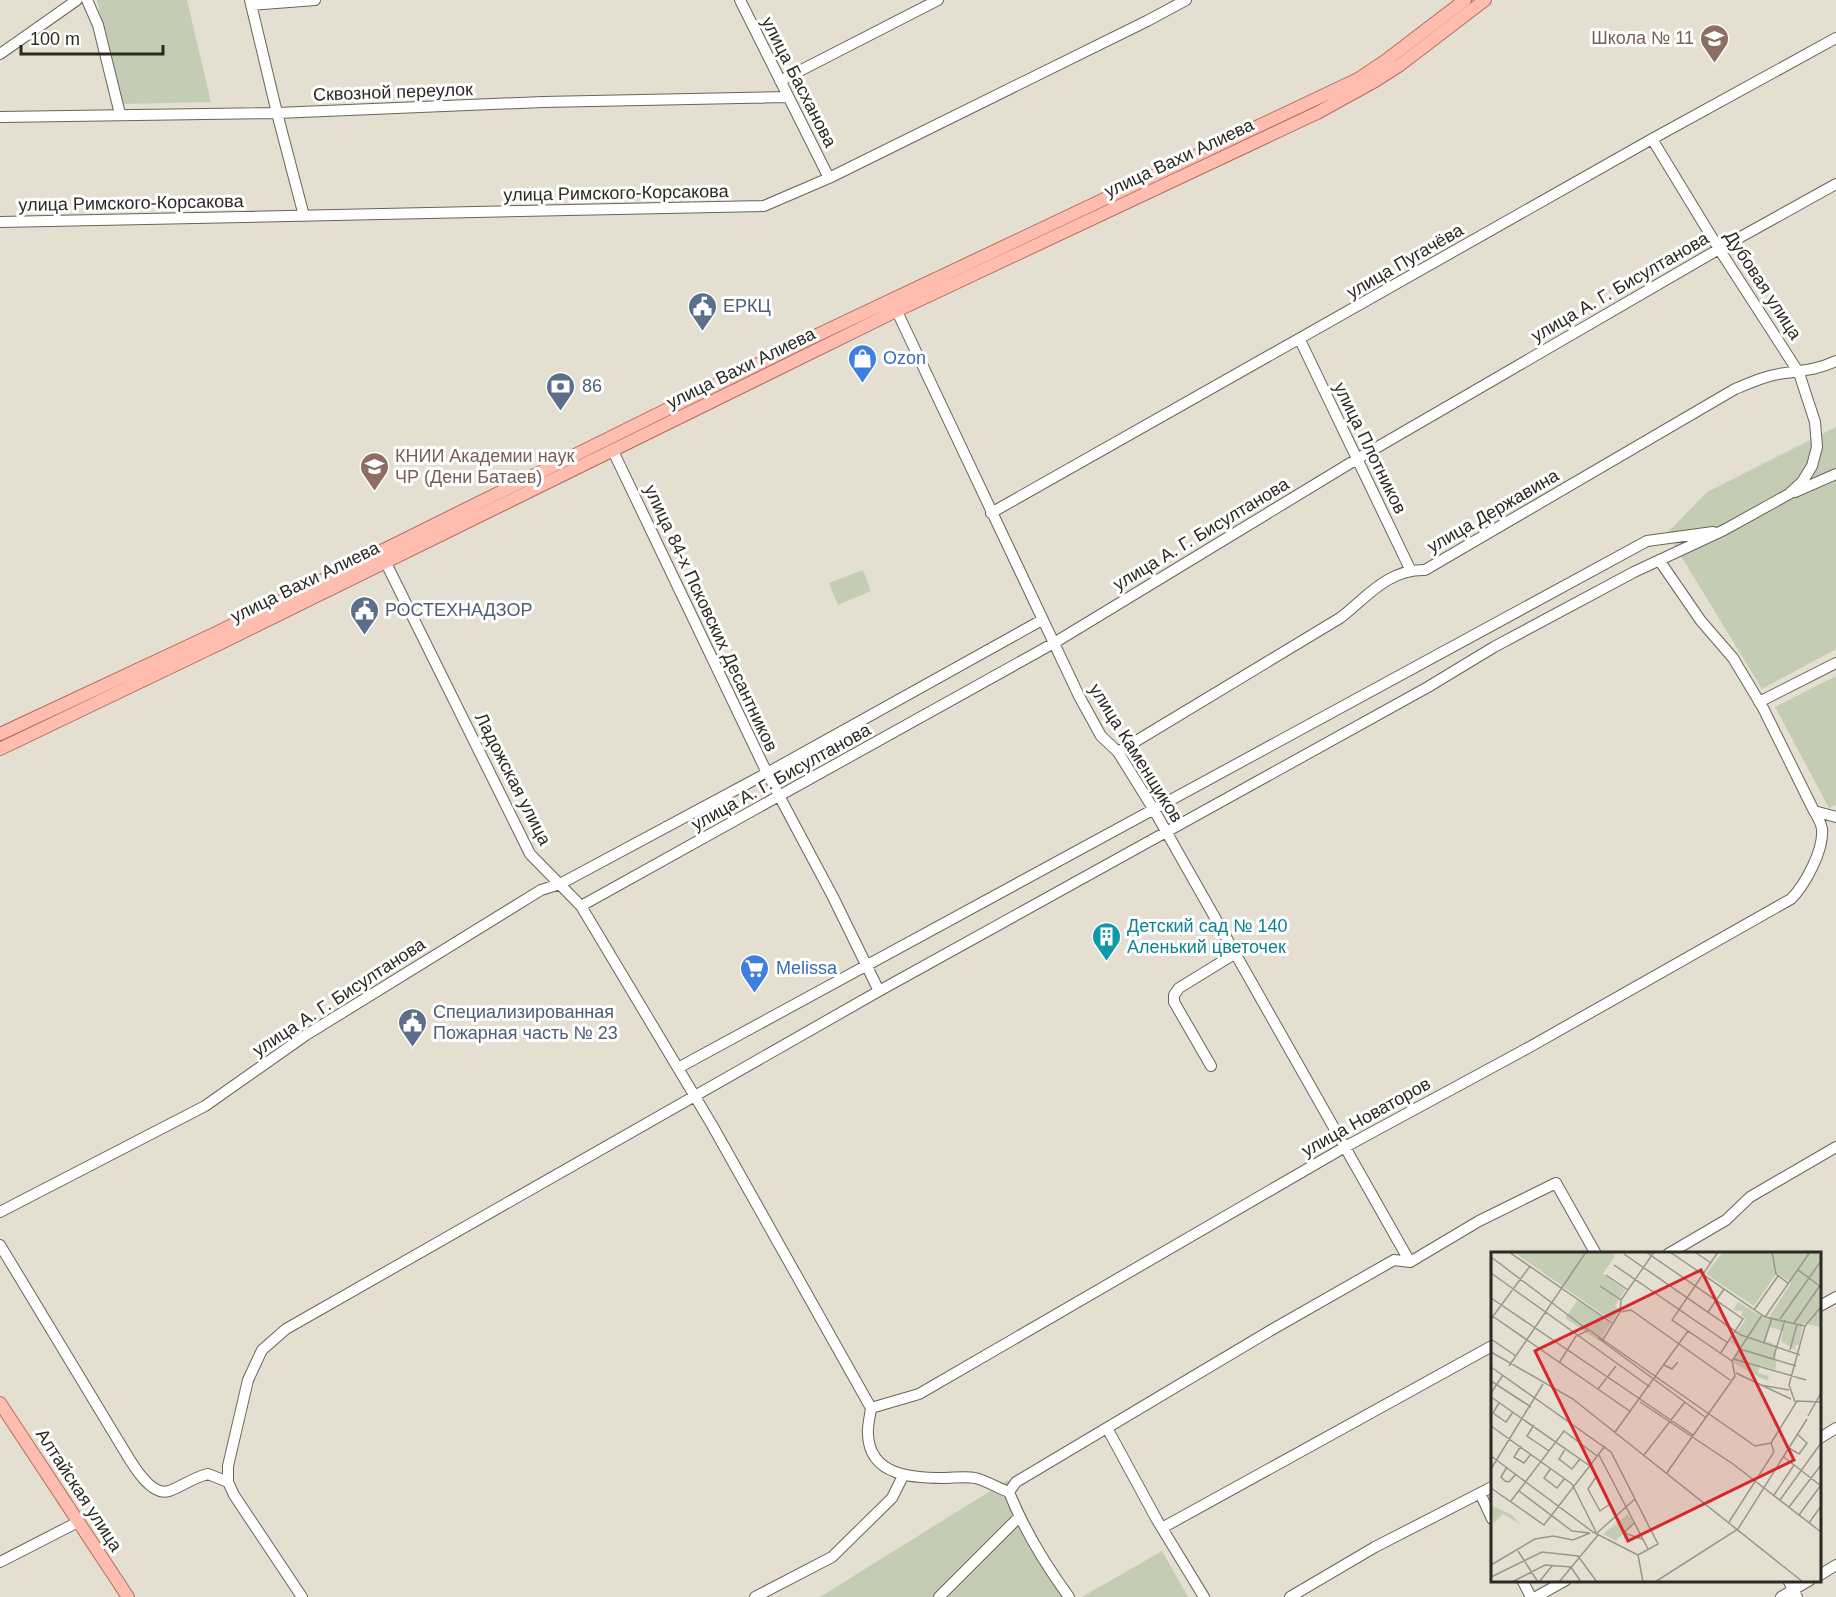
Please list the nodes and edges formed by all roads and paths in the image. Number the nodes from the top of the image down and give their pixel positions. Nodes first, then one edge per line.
1 (77, 0) edge
2 (87, 0) edge
3 (315, 0) edge
4 (740, 0) edge
5 (938, 0) edge
6 (1186, 0) edge
7 (1465, 0) edge
8 (1485, 0) edge
9 (251, 2) edge
10 (1836, 38) edge
11 (0, 54) edge
12 (780, 81) junction
13 (788, 97) junction
14 (277, 113) junction
15 (120, 114) junction
16 (0, 117) edge
17 (1652, 140) junction
18 (829, 178) junction
19 (1836, 184) edge
20 (304, 216) junction
21 (0, 222) edge
22 (1719, 249) junction
23 (894, 306) junction
24 (1300, 340) junction
25 (1836, 361) edge
26 (1799, 373) junction
27 (613, 451) junction
28 (1357, 459) junction
29 (1836, 474) edge
30 (1789, 494) junction
31 (991, 513) junction
32 (1724, 530) junction
33 (383, 557) junction
34 (1659, 560) junction
35 (1410, 569) junction
36 (1042, 620) junction
37 (1053, 643) junction
38 (1836, 663) edge
39 (1759, 702) junction
40 (0, 734) edge
41 (0, 748) edge
42 (1118, 752) junction
43 (767, 773) junction
44 (780, 797) junction
45 (1154, 810) junction
46 (1814, 811) junction
47 (1836, 817) edge
48 (1167, 832) junction
49 (560, 884) junction
50 (581, 906) junction
51 (1236, 952) junction
52 (866, 967) junction
53 (879, 991) junction
54 (1211, 1066) dead end
55 (678, 1068) junction
56 (695, 1097) junction
57 (1345, 1147) junction
58 (1836, 1147) edge
59 (0, 1212) edge
60 (0, 1245) edge
61 (1595, 1252) edge
62 (1671, 1252) edge
63 (1410, 1262) junction
64 (1836, 1297) edge
65 (1821, 1305) edge
66 (1491, 1347) edge
67 (0, 1403) edge
68 (871, 1408) junction
69 (1107, 1428) junction
70 (1836, 1428) edge
71 (1821, 1437) edge
72 (903, 1476) junction
73 (228, 1482) junction
74 (1491, 1488) edge
75 (1009, 1492) junction
76 (1480, 1493) junction
77 (1019, 1517) junction
78 (1491, 1517) edge
79 (78, 1522) junction
80 (1162, 1528) junction
81 (0, 1562) edge
82 (1836, 1566) edge
83 (1821, 1574) edge
84 (1522, 1582) edge
85 (1564, 1582) edge
86 (1808, 1582) edge
87 (1793, 1589) edge
88 (128, 1597) edge
89 (302, 1597) edge
90 (754, 1597) edge
91 (939, 1597) edge
92 (1069, 1597) edge
93 (1204, 1597) edge
94 (1290, 1597) edge
95 (1530, 1597) edge
96 (1536, 1597) edge
97 (1781, 1597) edge

1 - 11 street
2 - 15 street
3 - 9 street
4 - 12 street, улица Басханова
5 - 12 street
6 - 18 street, улица Римского-Корсакова
7 - 23 main road, улица Вахи Алиева
8 - 23 main road, улица Вахи Алиева
9 - 14 street
10 - 17 street, улица Пугачёва
12 - 13 street, улица Басханова
13 - 14 street, Сквозной переулок
13 - 18 street, улица Басханова
14 - 15 street, Сквозной переулок
14 - 20 street
15 - 16 street, Сквозной переулок
17 - 22 street, Дубовая улица
17 - 24 street, улица Пугачёва
18 - 20 street, улица Римского-Корсакова
19 - 22 street, улица А. Г. Бисултанова
20 - 21 street, улица Римского-Корсакова
22 - 26 street, Дубовая улица
22 - 28 street, улица А. Г. Бисултанова
23 - 27 main road, улица Вахи Алиева
23 - 31 street, улица Каменщиков
23 - 33 main road, улица Вахи Алиева
24 - 28 street, улица Плотников
24 - 31 street, улица Пугачёва
25 - 26 street, улица Державина
26 - 30 street, Дубовая улица
26 - 35 street, улица Державина
27 - 33 main road, улица Вахи Алиева
27 - 43 street, улица 84-х Псковских Десантников
28 - 35 street, улица Плотников
28 - 37 street, улица А. Г. Бисултанова
29 - 30 street
30 - 32 street
31 - 36 street, улица Каменщиков
32 - 34 street
32 - 45 street
33 - 40 main road, улица Вахи Алиева
33 - 41 main road, улица Вахи Алиева
33 - 49 street, Ладожская улица
34 - 39 street, улица Новаторов
34 - 48 street
35 - 42 street, улица Державина
36 - 37 street, улица Каменщиков
36 - 43 street, улица А. Г. Бисултанова
37 - 42 street, улица Каменщиков
37 - 44 street, улица А. Г. Бисултанова
38 - 39 street
39 - 46 street, улица Новаторов
42 - 45 street, улица Каменщиков
43 - 44 street, улица 84-х Псковских Десантников
43 - 49 street, улица А. Г. Бисултанова
44 - 50 street, улица А. Г. Бисултанова
44 - 52 street, улица 84-х Псковских Десантников
45 - 48 street, улица Каменщиков
45 - 52 street
46 - 47 street
46 - 57 street, улица Новаторов
48 - 51 street, улица Каменщиков
48 - 53 street
49 - 50 street, Ладожская улица
49 - 59 street, улица А. Г. Бисултанова
50 - 55 street, Ладожская улица
51 - 54 street
51 - 57 street, улица Каменщиков
52 - 53 street, улица 84-х Псковских Десантников
52 - 55 street
53 - 56 street
55 - 56 street, Ладожская улица
56 - 68 street, Ладожская улица
56 - 73 street
57 - 63 street, улица Каменщиков
57 - 68 street, улица Новаторов
58 - 62 street
60 - 73 street
61 - 63 street
63 - 69 street
64 - 65 street
66 - 80 street
67 - 79 main road, Алтайская улица
68 - 72 street
69 - 75 street
69 - 80 street
70 - 71 street
72 - 75 street
72 - 90 street
73 - 89 street
74 - 76 street
75 - 77 street
76 - 78 street
76 - 94 street
77 - 91 street
77 - 92 street
79 - 81 street
79 - 88 main road, Алтайская улица
80 - 93 street
82 - 83 street
84 - 95 street
85 - 96 street
86 - 87 street
87 - 97 street

